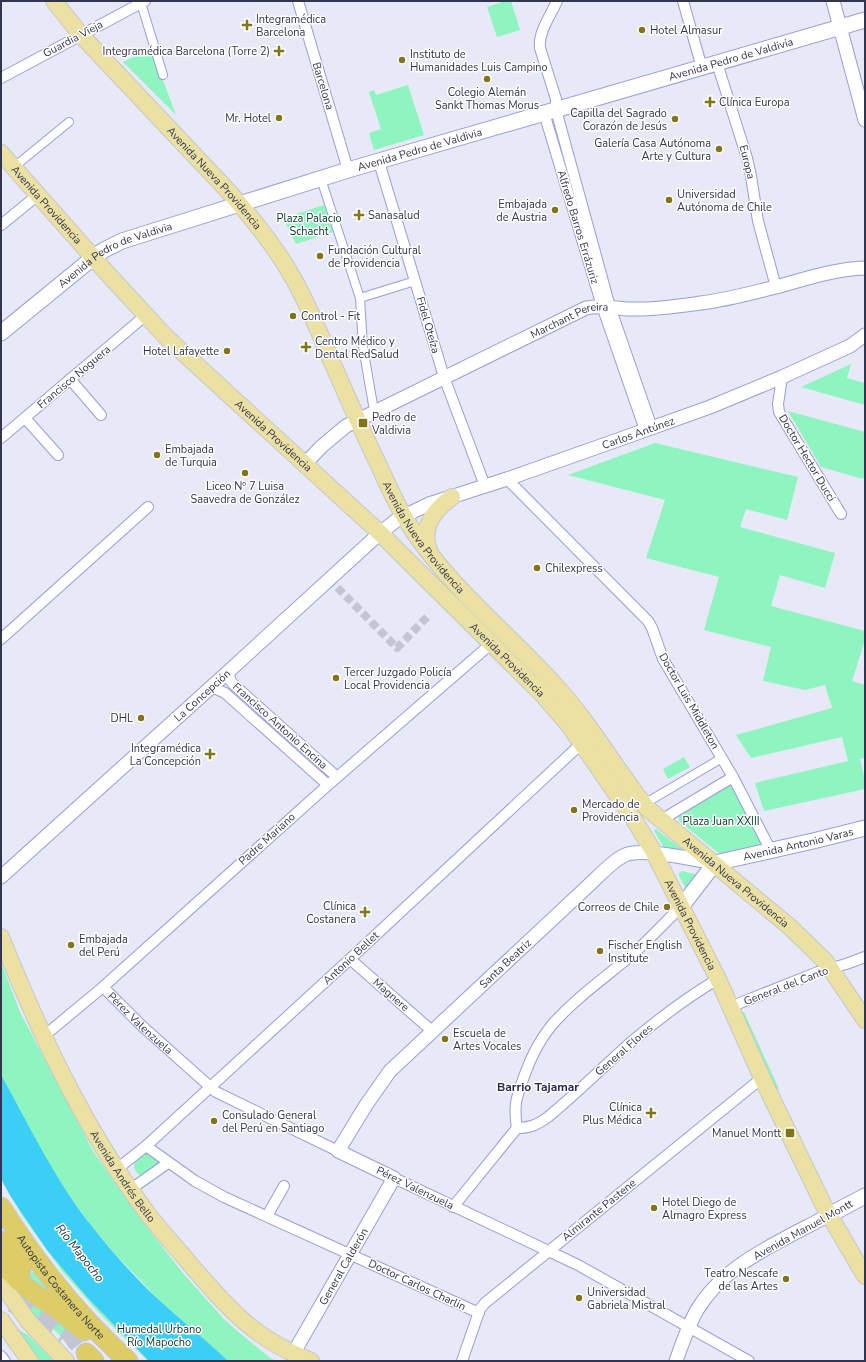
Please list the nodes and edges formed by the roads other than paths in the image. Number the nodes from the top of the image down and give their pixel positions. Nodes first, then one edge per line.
1 (54, 1) edge
2 (298, 1) edge
3 (557, 1) edge
4 (683, 1) edge
5 (833, 1) edge
6 (142, 2) edge
7 (865, 20) edge
8 (840, 27) junction
9 (81, 35) junction
10 (717, 63) junction
11 (702, 68) junction
12 (163, 75) dead end
13 (1, 78) edge
14 (550, 112) junction
15 (865, 120) edge
16 (69, 122) dead end
17 (1, 153) edge
18 (379, 162) junction
19 (14, 167) junction
20 (348, 170) junction
21 (321, 179) junction
22 (38, 194) junction
23 (240, 204) junction
24 (1, 225) edge
25 (94, 257) junction
26 (865, 268) edge
27 (415, 280) junction
28 (776, 287) junction
29 (360, 298) junction
30 (606, 306) junction
31 (146, 315) junction
32 (1, 333) edge
33 (865, 335) edge
34 (444, 377) junction
35 (782, 377) junction
36 (70, 379) junction
37 (376, 411) junction
38 (101, 415) dead end
39 (25, 418) junction
40 (358, 420) junction
41 (649, 429) junction
42 (1, 438) edge
43 (58, 455) dead end
44 (305, 464) junction
45 (507, 479) junction
46 (485, 486) junction
47 (452, 497) junction
48 (148, 508) dead end
49 (841, 514) dead end
50 (403, 516) junction
51 (380, 532) junction
52 (432, 558) junction
53 (1, 639) edge
54 (492, 643) junction
55 (229, 672) junction
56 (209, 689) junction
57 (243, 693) junction
58 (235, 702) junction
59 (582, 742) junction
60 (722, 758) junction
61 (337, 777) junction
62 (733, 777) junction
63 (328, 785) junction
64 (644, 804) junction
65 (661, 820) junction
66 (865, 828) edge
67 (771, 851) junction
68 (654, 854) junction
69 (715, 863) junction
70 (1, 877) edge
71 (681, 907) junction
72 (1, 937) edge
73 (865, 957) edge
74 (350, 959) junction
75 (831, 968) junction
76 (718, 979) junction
77 (103, 987) junction
78 (730, 1007) junction
79 (865, 1020) edge
80 (432, 1031) junction
81 (44, 1036) junction
82 (762, 1078) junction
83 (210, 1087) junction
84 (517, 1128) junction
85 (146, 1146) junction
86 (338, 1151) junction
87 (168, 1163) junction
88 (117, 1169) junction
89 (394, 1178) junction
90 (284, 1186) dead end
91 (130, 1189) junction
92 (865, 1196) edge
93 (1, 1207) edge
94 (453, 1207) junction
95 (829, 1215) junction
96 (267, 1216) junction
97 (1, 1241) edge
98 (548, 1252) junction
99 (350, 1254) junction
100 (1, 1261) edge
101 (22, 1272) dead end
102 (865, 1276) edge
103 (1, 1283) edge
104 (479, 1313) junction
105 (1, 1320) edge
106 (689, 1327) junction
107 (1, 1334) edge
108 (293, 1354) junction
109 (1, 1356) edge
110 (26, 1356) edge
111 (5, 1361) edge
112 (66, 1361) edge
113 (123, 1361) edge
114 (128, 1361) edge
115 (311, 1361) edge
116 (462, 1361) edge
117 (676, 1361) edge
118 (749, 1361) edge

1 - 9 main road, Avenida Nueva Providencia
2 - 20 street, Barcelona
3 - 14 street, Alfredo Barros Errázuriz
4 - 11 street
5 - 8 street
6 - 9 street, Guardia Vieja
6 - 12 street
7 - 8 main road, Avenida Pedro de Valdivia
8 - 10 main road, Avenida Pedro de Valdivia
8 - 15 street
9 - 13 street, Guardia Vieja
9 - 23 main road, Avenida Nueva Providencia
10 - 11 main road, Avenida Pedro de Valdivia
10 - 28 street, Europa
11 - 14 main road, Avenida Pedro de Valdivia
14 - 18 main road, Avenida Pedro de Valdivia
14 - 30 street, Alfredo Barros Errázuriz
16 - 19 street
17 - 19 main road, Avenida Providencia
18 - 20 main road, Avenida Pedro de Valdivia
18 - 27 street, Fidel Oteíza
19 - 22 main road, Avenida Providencia
20 - 21 main road, Avenida Pedro de Valdivia
21 - 23 main road, Avenida Pedro de Valdivia
21 - 29 street
22 - 24 street
22 - 25 main road, Avenida Providencia
23 - 25 main road, Avenida Pedro de Valdivia
23 - 40 main road, Avenida Nueva Providencia
25 - 31 main road, Avenida Providencia
25 - 32 main road, Avenida Pedro de Valdivia
26 - 28 street, Marchant Pereira
27 - 29 street
27 - 34 street, Fidel Oteíza
28 - 30 street, Marchant Pereira
29 - 37 street
30 - 34 street, Marchant Pereira
30 - 41 street, Alfredo Barros Errázuriz
31 - 36 street, Francisco Noguera
31 - 44 main road, Avenida Providencia
33 - 35 street, Carlos Antúnez
34 - 37 street, Marchant Pereira
34 - 46 street, Fidel Oteíza
35 - 41 street, Carlos Antúnez
35 - 49 street, Doctor Hector Ducci
36 - 38 street
36 - 39 street, Francisco Noguera
37 - 40 street, Marchant Pereira
39 - 42 street, Francisco Noguera
39 - 43 street
40 - 44 street, Marchant Pereira
40 - 50 main road, Avenida Nueva Providencia
41 - 45 street, Carlos Antúnez
44 - 51 main road, Avenida Providencia
45 - 46 street, Carlos Antúnez
45 - 60 street, Doctor Luis Middleton
46 - 47 street, Carlos Antúnez
47 - 50 street, Carlos Antúnez
47 - 52 main road
48 - 53 street
50 - 51 street, La Concepción
50 - 52 main road, Avenida Nueva Providencia
51 - 54 main road, Avenida Providencia
51 - 55 street, La Concepción
52 - 64 main road, Avenida Nueva Providencia
54 - 59 main road, Avenida Providencia
54 - 61 street, Padre Mariano
55 - 56 street, La Concepción
55 - 57 street, Francisco Antonio Encina
56 - 58 street, Francisco Antonio Encina
56 - 70 street, La Concepción
57 - 58 street
57 - 61 street, Francisco Antonio Encina
58 - 63 street, Francisco Antonio Encina
59 - 68 main road, Avenida Providencia
59 - 74 street, Antonio Bellet
60 - 62 street, Doctor Luis Middleton
60 - 64 street
61 - 63 street, Padre Mariano
62 - 65 street
62 - 67 street, Doctor Luis Middleton
63 - 77 street, Padre Mariano
64 - 65 main road, Avenida Nueva Providencia
65 - 69 main road, Avenida Nueva Providencia
66 - 67 main road, Avenida Antonio Varas
67 - 69 main road, Avenida Antonio Varas
68 - 69 street, Santa Beatriz
68 - 71 main road, Avenida Providencia
68 - 80 street, Santa Beatriz
69 - 71 main road
69 - 75 main road, Avenida Nueva Providencia
71 - 76 main road, Avenida Providencia
71 - 84 street
72 - 81 main road, Avenida Andrés Bello
73 - 75 street, General del Canto
74 - 80 street, Magnere
74 - 83 street, Antonio Bellet
75 - 78 street, General del Canto
75 - 79 main road, Avenida Nueva Providencia
76 - 78 main road, Avenida Providencia
76 - 84 street, General Flores
77 - 81 street, Padre Mariano
77 - 83 street, Pérez Valenzuela
78 - 82 main road, Avenida Providencia
80 - 86 street, Santa Beatriz
81 - 88 main road, Avenida Andrés Bello
82 - 95 main road, Avenida Providencia
82 - 98 street, Almirante Pastene
83 - 85 street, Antonio Bellet
83 - 86 street, Pérez Valenzuela
84 - 94 street
85 - 87 street, Doctor Carlos Charlin
85 - 88 street, Antonio Bellet
86 - 89 street, Pérez Valenzuela
87 - 91 street
87 - 96 street, Doctor Carlos Charlin
88 - 91 main road, Avenida Andrés Bello
89 - 94 street, Pérez Valenzuela
89 - 99 street, General Calderón
90 - 96 street
91 - 108 main road, Avenida Andrés Bello
92 - 95 main road, Avenida Manuel Montt
93 - 114 highway, Autopista Costanera Norte
94 - 98 street, Pérez Valenzuela
95 - 102 main road, Avenida Providencia
95 - 106 street, Avenida Manuel Montt
96 - 99 street, Doctor Carlos Charlin
97 - 101 highway, Autopista Costanera Norte
98 - 104 street, Almirante Pastene
98 - 106 street, Pérez Valenzuela
99 - 104 street, Doctor Carlos Charlin
99 - 108 street, General Calderón
100 - 113 highway
103 - 112 main road
104 - 116 street, Almirante Pastene
105 - 110 main road
106 - 117 street, Avenida Manuel Montt
106 - 118 street, Pérez Valenzuela
107 - 110 main road
108 - 115 main road, Avenida Andrés Bello
109 - 111 street

